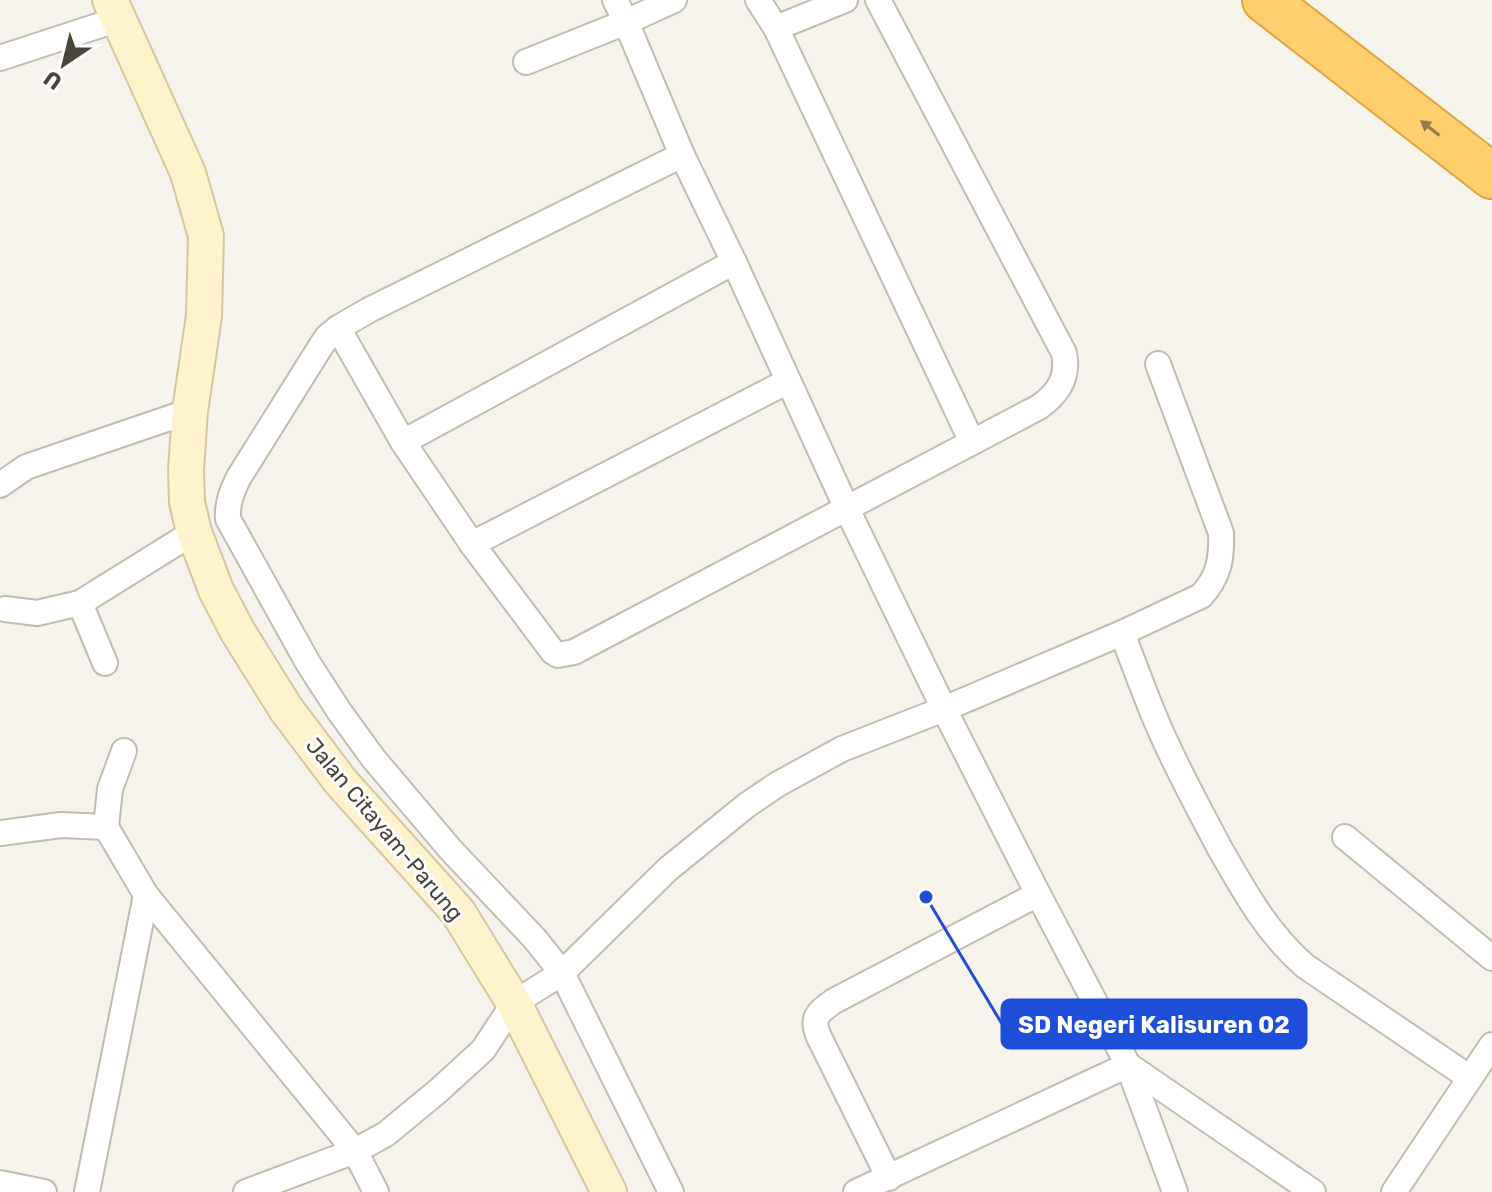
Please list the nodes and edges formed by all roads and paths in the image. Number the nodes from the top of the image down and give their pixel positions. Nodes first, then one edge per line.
1 (674, 0) edge
2 (758, 0) edge
3 (845, 0) edge
4 (878, 0) edge
5 (1265, 0) edge
6 (114, 10) edge
7 (620, 11) edge
8 (776, 28) junction
9 (0, 58) edge
10 (526, 62) dead end
11 (682, 155) junction
12 (1492, 176) edge
13 (734, 262) junction
14 (338, 328) junction
15 (1158, 364) dead end
16 (788, 381) junction
17 (190, 411) junction
18 (403, 442) junction
19 (972, 442) junction
20 (0, 485) edge
21 (847, 509) junction
22 (194, 532) junction
23 (472, 544) junction
24 (80, 603) junction
25 (5, 609) dead end
26 (1122, 633) junction
27 (105, 663) dead end
28 (944, 709) junction
29 (124, 751) dead end
30 (106, 827) junction
31 (0, 833) edge
32 (1345, 837) dead end
33 (1038, 894) junction
34 (146, 895) junction
35 (1492, 958) edge
36 (562, 973) junction
37 (514, 1003) junction
38 (1492, 1045) edge
39 (1128, 1065) junction
40 (1470, 1078) junction
41 (355, 1151) junction
42 (889, 1178) junction
43 (0, 1183) edge
44 (44, 1192) edge
45 (87, 1192) edge
46 (246, 1192) edge
47 (376, 1192) edge
48 (609, 1192) edge
49 (671, 1192) edge
50 (856, 1192) edge
51 (1175, 1192) edge
52 (1313, 1192) edge
53 (1394, 1192) edge

1 - 7 street
2 - 8 street
3 - 8 street
4 - 19 street
12 -> 5 highway
6 - 9 street
6 - 17 main road, Jalan Citayam-Parung
7 - 10 street
7 - 11 street
8 - 19 street
11 - 13 street
11 - 14 street
13 - 16 street
13 - 18 street
14 - 18 street
14 - 36 street
15 - 26 street
16 - 21 street
16 - 23 street
17 - 20 street
17 - 22 main road, Jalan Citayam-Parung
18 - 23 street
19 - 21 street
21 - 23 street
21 - 28 street
22 - 24 street
22 - 37 main road, Jalan Citayam-Parung
24 - 25 street
24 - 27 street
26 - 28 street
26 - 40 street
28 - 33 street
28 - 36 street
29 - 30 street
30 - 31 street
30 - 34 street
32 - 35 street
33 - 39 street
33 - 42 street
34 - 41 street
34 - 45 street
36 - 37 street
36 - 49 street
37 - 41 street
37 - 48 main road, Jalan Citayam-Parung
38 - 40 street
39 - 42 street
39 - 51 street
39 - 52 street
40 - 53 street
41 - 46 street
41 - 47 street
42 - 50 street
43 - 44 street

